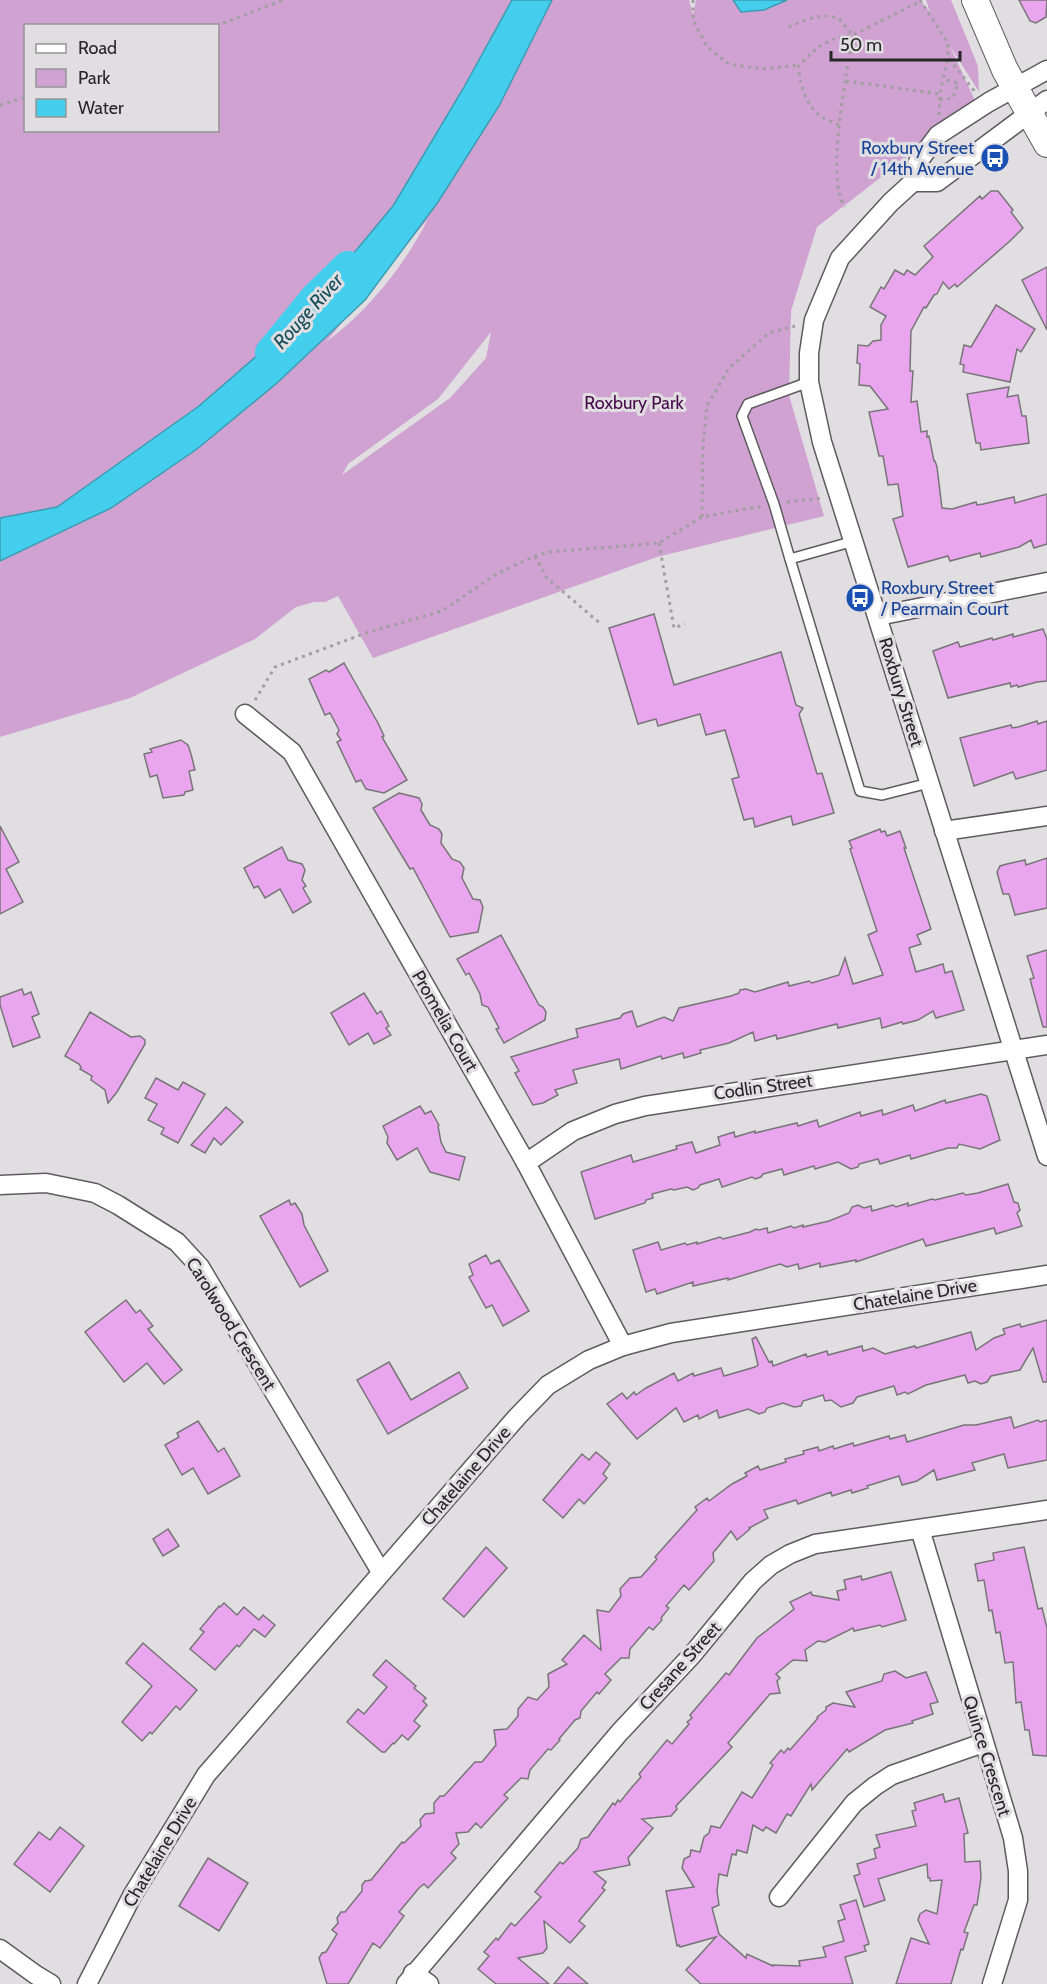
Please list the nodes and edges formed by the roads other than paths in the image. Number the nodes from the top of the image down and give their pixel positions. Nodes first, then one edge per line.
1 (975, 0) edge
2 (1047, 70) edge
3 (1014, 88) junction
4 (1038, 106) edge
5 (1047, 144) edge
6 (912, 182) junction
7 (809, 382) junction
8 (854, 541) junction
9 (790, 559) junction
10 (1047, 582) edge
11 (878, 616) junction
12 (245, 714) road end
13 (929, 783) junction
14 (1047, 816) edge
15 (944, 831) junction
16 (1047, 1045) edge
17 (1013, 1050) junction
18 (1047, 1155) edge
19 (526, 1163) junction
20 (0, 1185) edge
21 (1047, 1275) edge
22 (623, 1346) junction
23 (1047, 1510) edge
24 (920, 1529) junction
25 (381, 1572) junction
26 (983, 1743) junction
27 (779, 1897) dead end
28 (0, 1949) edge
29 (410, 1979) edge
30 (51, 1984) edge
31 (87, 1984) edge
32 (429, 1984) edge
33 (992, 1984) edge

1 - 3 main road
2 - 3 street, Roxbury Street
3 - 4 main road
3 - 6 street, Roxbury Street
4 - 5 main road
4 - 6 street
6 - 7 street, Roxbury Street
7 - 8 street, Roxbury Street
7 - 9 lane
8 - 9 lane
8 - 11 street, Roxbury Street
9 - 13 lane
10 - 11 street
11 - 13 street, Roxbury Street
12 - 19 street, Promelia Court
13 - 15 street, Roxbury Street
14 - 15 street
15 - 17 street, Roxbury Street
16 - 17 street, Codlin Street
17 - 18 street, Roxbury Street
17 - 19 street, Codlin Street
19 - 22 street, Promelia Court
20 - 25 street, Carolwood Crescent
21 - 22 street, Chatelaine Drive
22 - 25 street, Chatelaine Drive
23 - 24 street, Cresane Street
24 - 26 street, Quince Crescent
24 - 29 street, Cresane Street
25 - 31 street, Chatelaine Drive
26 - 27 street
26 - 33 street, Quince Crescent
28 - 30 street
29 - 32 street

